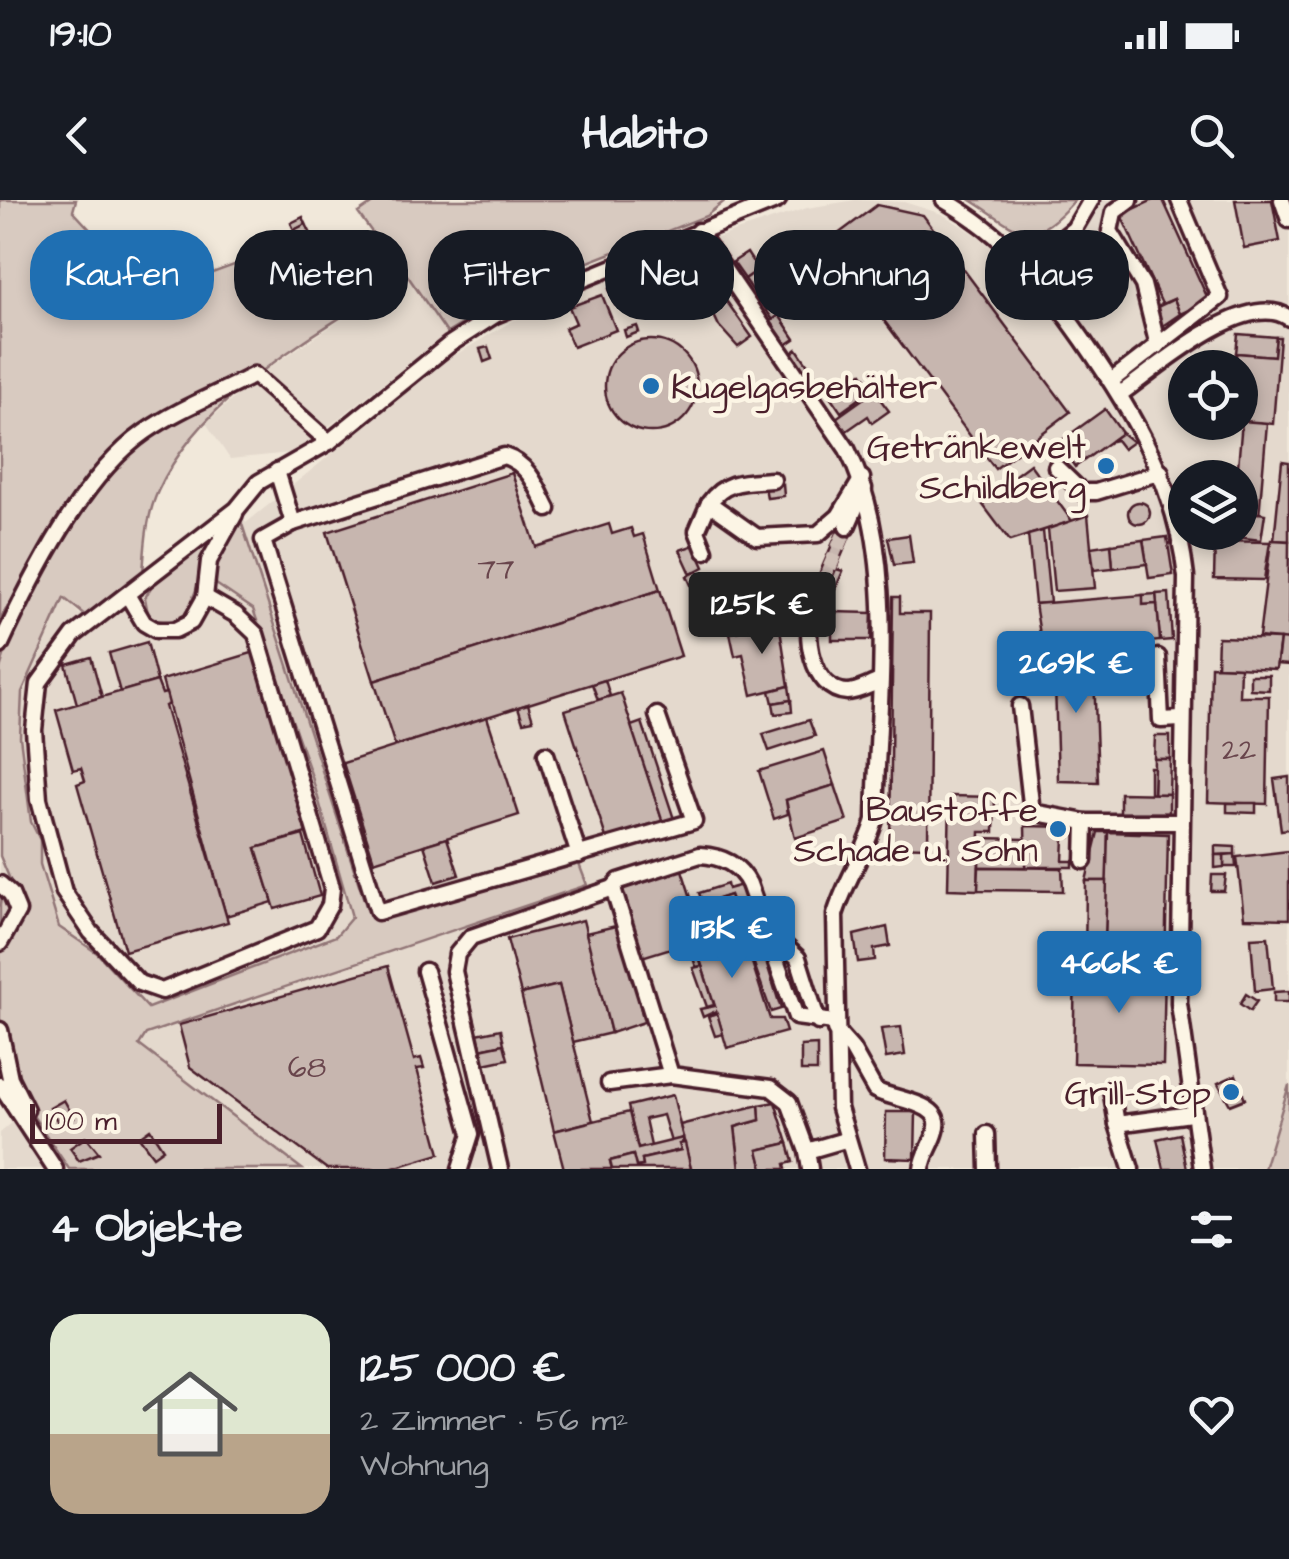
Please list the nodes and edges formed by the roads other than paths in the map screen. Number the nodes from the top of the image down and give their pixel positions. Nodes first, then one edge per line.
1 (778, 200) edge
2 (944, 200) edge
3 (1091, 200) edge
4 (1130, 200) edge
5 (1179, 200) edge
6 (1282, 200) edge
7 (748, 204) edge
8 (1289, 220) edge
9 (702, 230) edge
10 (993, 230) edge
11 (1073, 230) edge
12 (605, 270) edge
13 (734, 284) edge
14 (1289, 318) edge
15 (1069, 320) edge
16 (1158, 346) junction
17 (1116, 388) junction
18 (329, 442) junction
19 (1056, 467) dead end
20 (277, 471) junction
21 (1160, 472) junction
22 (773, 480) dead end
23 (863, 483) junction
24 (709, 502) junction
25 (238, 509) junction
26 (548, 509) dead end
27 (294, 523) junction
28 (847, 526) tunnel mouth
29 (705, 551) dead end
30 (128, 596) junction
31 (205, 597) junction
32 (813, 606) tunnel mouth
33 (3, 639) edge
34 (1158, 657) dead end
35 (878, 682) junction
36 (1020, 706) dead end
37 (658, 715) dead end
38 (1181, 720) junction
39 (546, 754) dead end
40 (1085, 822) junction
41 (1181, 822) junction
42 (579, 854) junction
43 (1084, 861) dead end
44 (0, 884) edge
45 (613, 888) junction
46 (0, 943) edge
47 (769, 943) junction
48 (425, 971) dead end
49 (818, 1022) junction
50 (834, 1026) junction
51 (0, 1030) edge
52 (671, 1074) junction
53 (609, 1083) dead end
54 (0, 1086) edge
55 (1111, 1090) dead end
56 (1191, 1114) junction
57 (26, 1122) junction
58 (1117, 1124) junction
59 (987, 1134) dead end
60 (846, 1140) junction
61 (807, 1151) junction
62 (56, 1169) edge
63 (460, 1169) edge
64 (500, 1169) edge
65 (810, 1169) edge
66 (857, 1169) edge
67 (922, 1169) edge
68 (988, 1169) edge
69 (1131, 1169) edge
70 (1202, 1169) edge

1 - 7 street
2 - 10 street
3 - 11 street
4 - 16 street
5 - 16 street
6 - 8 street
7 - 9 street
12 - 18 street
13 - 23 street
14 - 17 street
15 - 17 street
16 - 17 street
17 - 21 street
18 - 20 street
18 - 33 street
19 - 21 street
20 - 25 street
20 - 27 street
21 - 38 street
22 - 24 street
23 - 24 street
23 - 28 street
23 - 35 street
24 - 29 street
25 - 30 street
25 - 31 street
26 - 27 street
27 - 42 street
30 - 31 street
30 - 31 street
32 - 35 street
34 - 38 street
35 - 50 street
36 - 40 street
37 - 42 street
38 - 41 street
39 - 42 street
40 - 41 street
40 - 43 street
41 - 56 street
44 - 46 street
45 - 47 street
45 - 52 street
45 - 64 street
47 - 49 street
47 - 49 street
48 - 63 street
49 - 50 street
50 - 60 street
50 - 67 street
51 - 57 street
52 - 53 street
52 - 61 street
54 - 57 street
55 - 58 street
56 - 58 street
56 - 70 street
57 - 62 street
58 - 69 street
59 - 68 street
60 - 61 street
60 - 66 street
61 - 65 street

